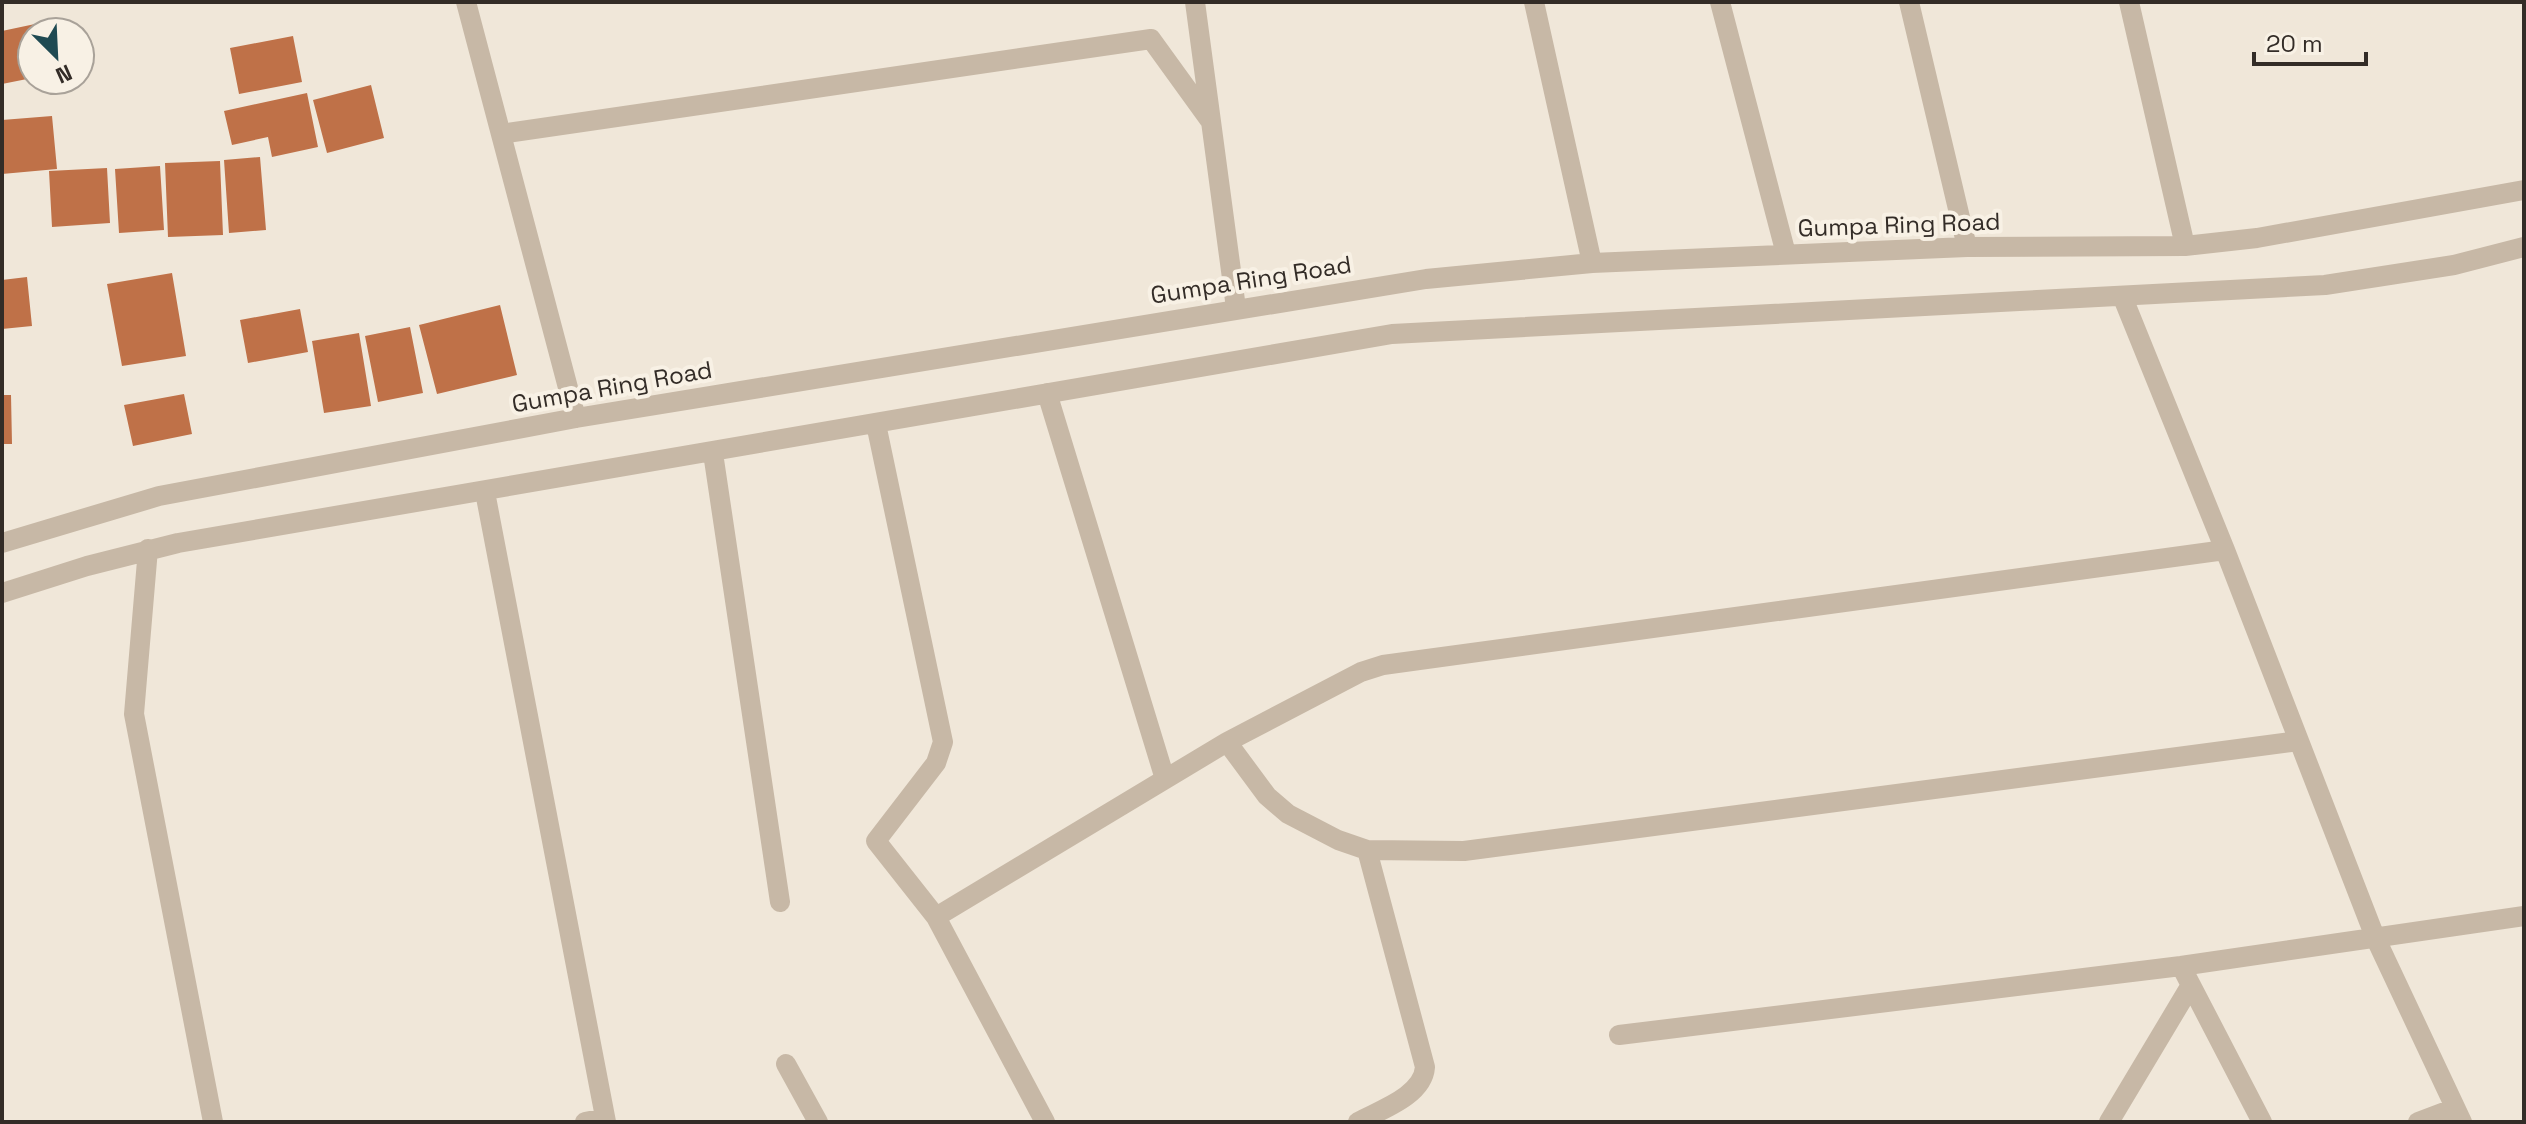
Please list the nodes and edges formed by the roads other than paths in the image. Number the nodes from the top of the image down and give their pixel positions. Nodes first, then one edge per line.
1 (466, 2) edge
2 (1195, 2) edge
3 (1534, 2) edge
4 (1720, 2) edge
5 (1909, 2) edge
6 (2129, 2) edge
7 (1211, 122) junction
8 (501, 134) junction
9 (2524, 190) edge
10 (2185, 246) junction
11 (1967, 247) junction
12 (2524, 247) edge
13 (1786, 254) junction
14 (1592, 263) junction
15 (2123, 298) junction
16 (1236, 308) junction
17 (1047, 393) junction
18 (576, 418) junction
19 (876, 424) junction
20 (713, 453) junction
21 (485, 492) junction
22 (2, 543) edge
23 (148, 549) junction
24 (2225, 550) junction
25 (2, 593) edge
26 (2299, 741) junction
27 (1227, 742) junction
28 (1165, 779) junction
29 (1367, 850) junction
30 (780, 902) dead end
31 (2524, 916) edge
32 (936, 917) junction
33 (2375, 937) junction
34 (2181, 966) junction
35 (2191, 985) junction
36 (1619, 1035) dead end
37 (786, 1064) dead end
38 (2459, 1115) edge
39 (599, 1121) edge
40 (213, 1122) edge
41 (818, 1122) edge
42 (1045, 1122) edge
43 (1358, 1122) edge
44 (2109, 1122) edge
45 (2262, 1122) edge
46 (2418, 1122) edge

1 - 8 street
2 - 7 street
3 - 14 street
4 - 13 street
5 - 11 street
6 - 10 street
7 - 8 street
7 - 16 street
8 - 18 street
9 - 10 street, Gumpa Ring Road
10 - 11 street, Gumpa Ring Road
11 - 13 street, Gumpa Ring Road
12 - 15 street
13 - 14 street, Gumpa Ring Road
14 - 16 street, Gumpa Ring Road
15 - 17 street
15 - 24 street
16 - 18 street, Gumpa Ring Road
17 - 19 street
17 - 28 street
18 - 22 street, Gumpa Ring Road
19 - 20 street
19 - 32 street
20 - 21 street
20 - 30 street
21 - 23 street
21 - 39 street
23 - 25 street
23 - 40 street
24 - 26 street
24 - 27 street
26 - 29 street
26 - 33 street
27 - 28 street
27 - 29 street
28 - 32 street
29 - 43 street
31 - 33 street
32 - 42 street
33 - 34 street
33 - 38 street
34 - 35 street
34 - 36 street
35 - 44 street
35 - 45 street
37 - 41 street
38 - 46 street

